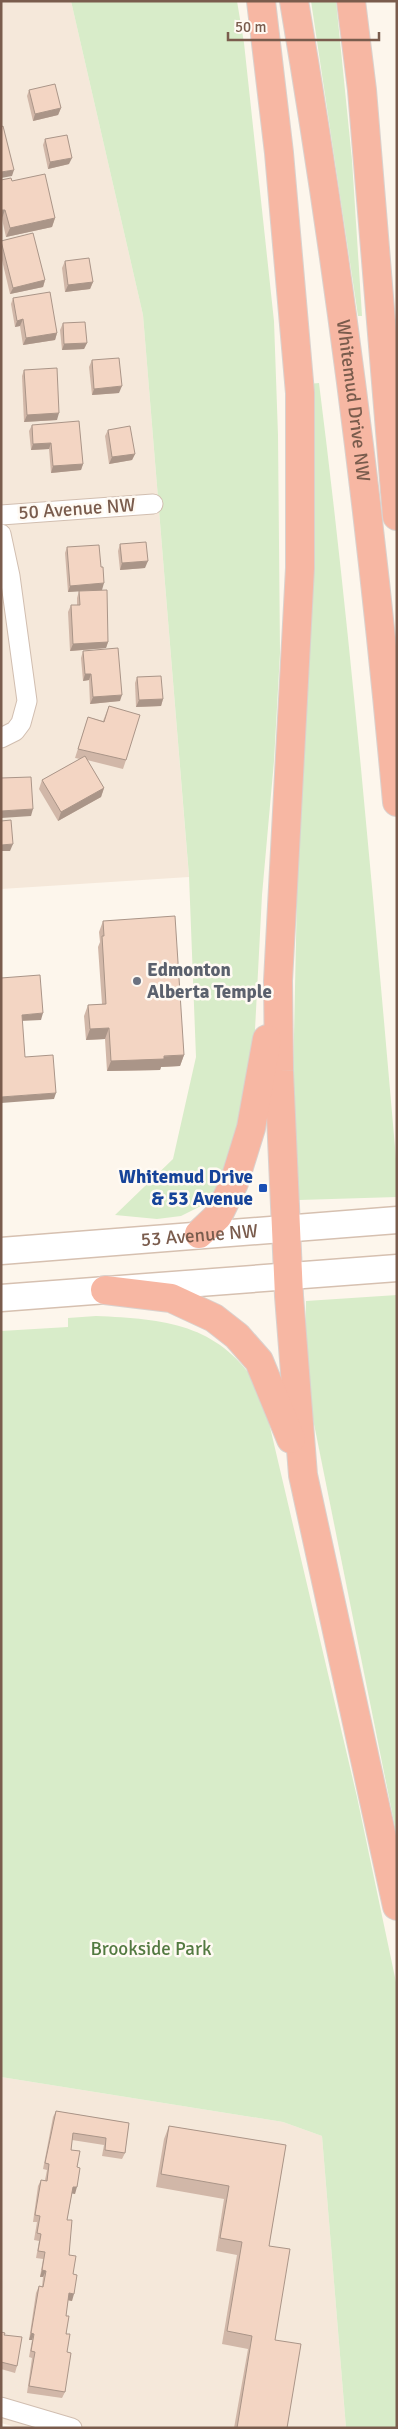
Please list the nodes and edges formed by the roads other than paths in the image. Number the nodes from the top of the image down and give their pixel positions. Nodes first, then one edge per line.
1 (261, 1) edge
2 (294, 1) edge
3 (352, 1) edge
4 (153, 504) dead end
5 (1, 515) edge
6 (397, 516) edge
7 (1, 534) edge
8 (392, 676) edge
9 (1, 738) edge
10 (397, 802) edge
11 (278, 981) junction
12 (397, 1220) edge
13 (285, 1227) junction
14 (198, 1234) junction
15 (1, 1251) edge
16 (397, 1268) edge
17 (288, 1275) junction
18 (105, 1290) junction
19 (1, 1298) edge
20 (303, 1475) junction
21 (397, 1906) edge
22 (1, 2407) edge
23 (72, 2428) edge

1 - 11 highway
2 - 8 highway, Whitemud Drive NW
3 - 6 highway
4 - 5 street, 50 Avenue NW
7 - 9 street
8 - 10 highway, Whitemud Drive NW
11 - 13 highway
11 - 14 highway
12 - 13 street, 53 Avenue NW
13 - 14 street, 53 Avenue NW
13 - 17 highway
14 - 15 street, 53 Avenue NW
16 - 17 street
17 - 18 street
17 - 20 highway
18 - 19 street
18 - 20 highway
20 - 21 highway
22 - 23 street

